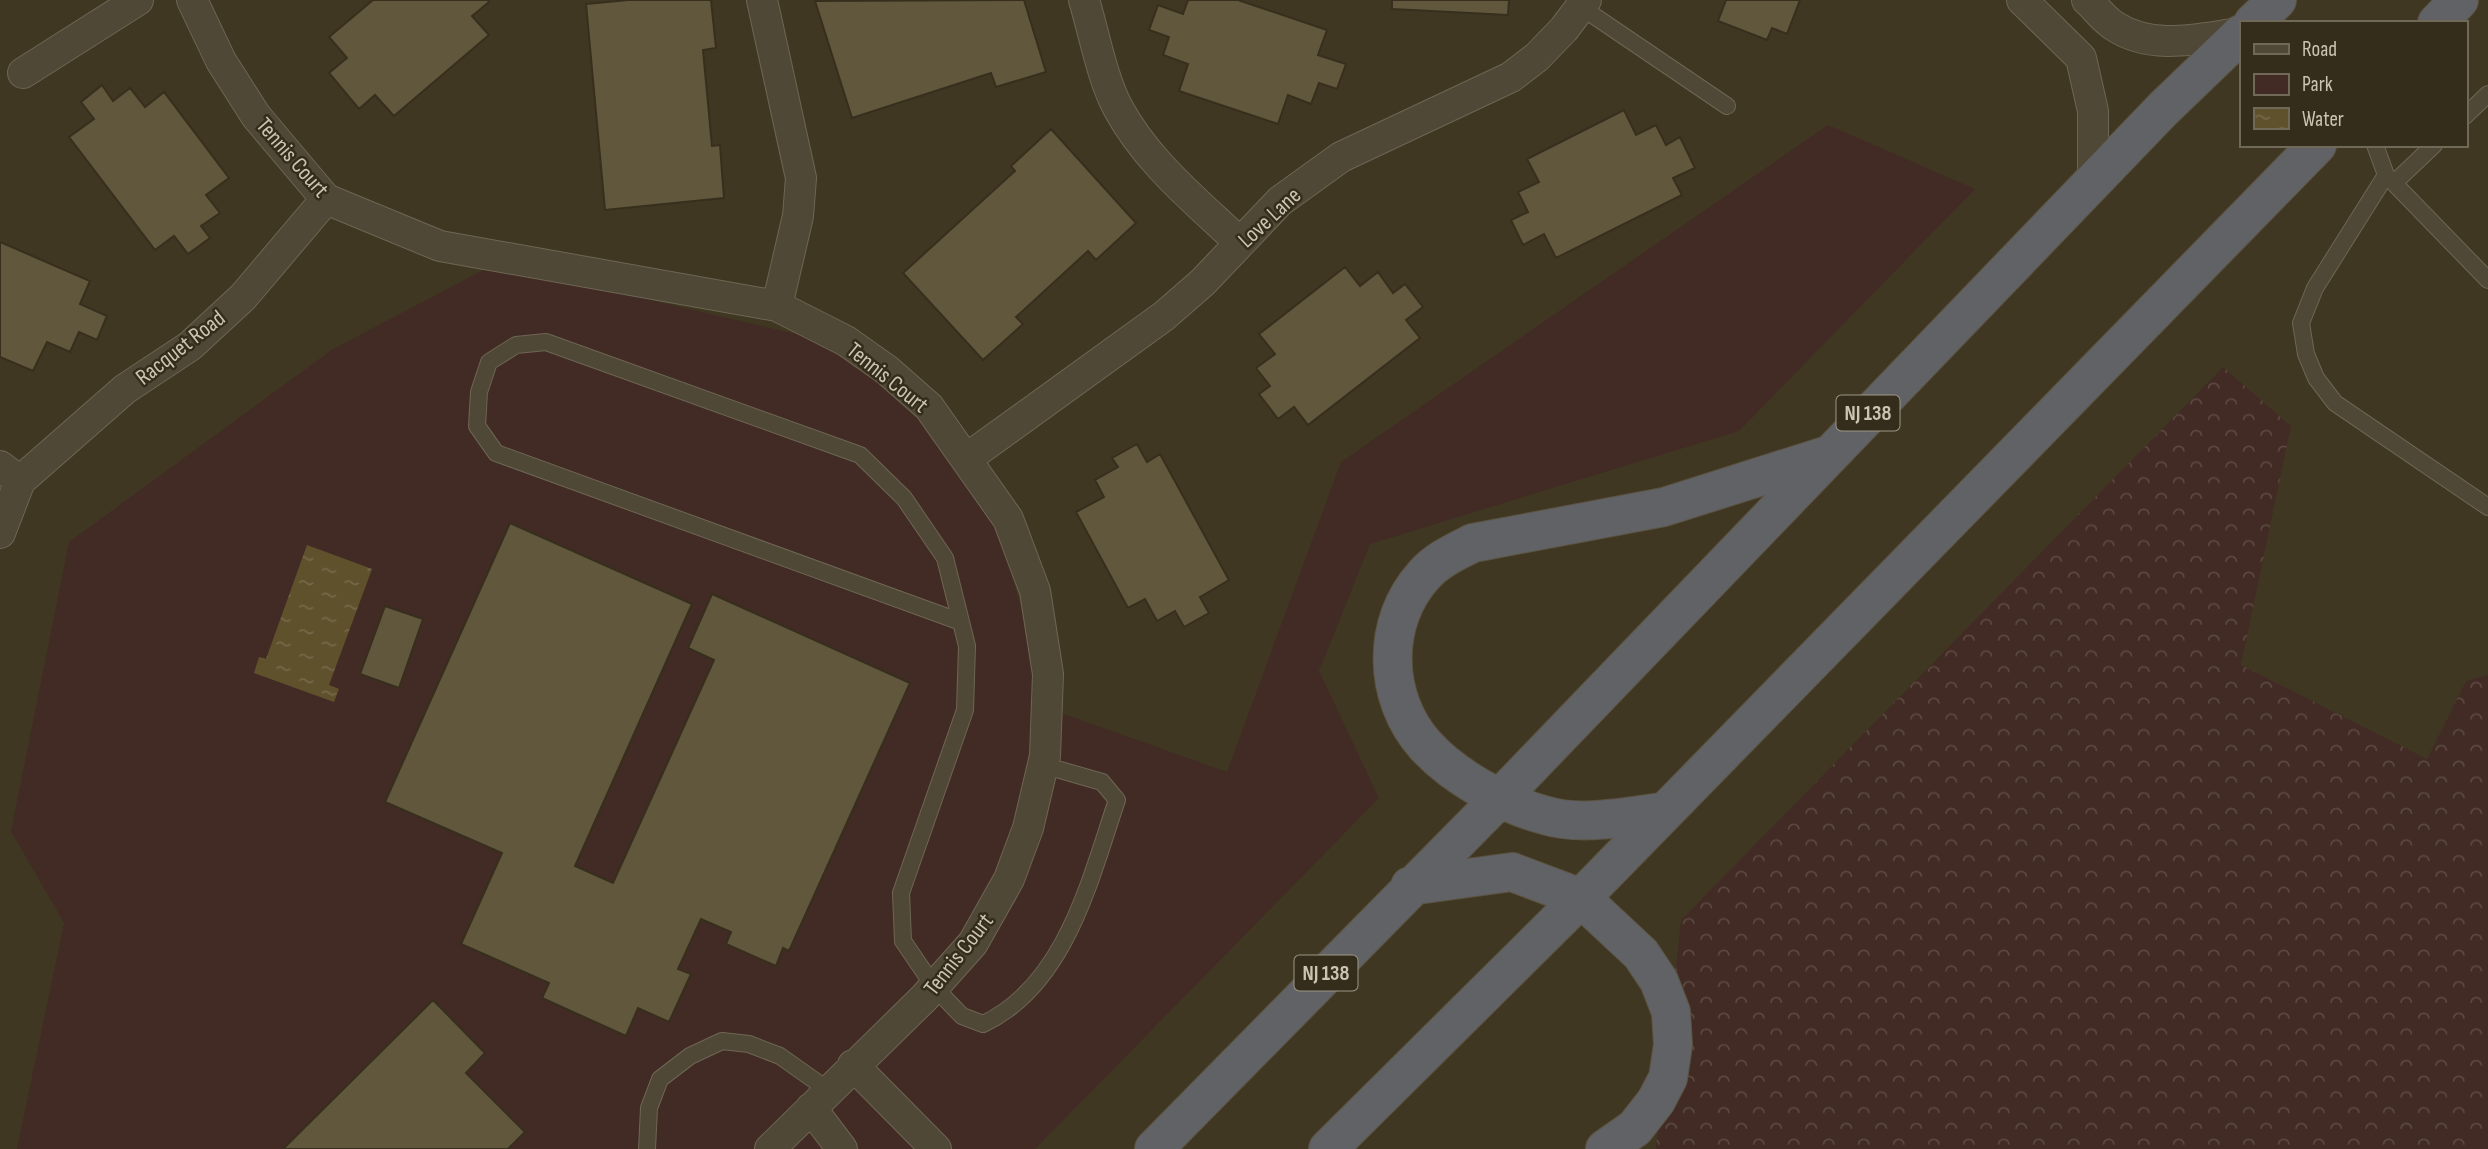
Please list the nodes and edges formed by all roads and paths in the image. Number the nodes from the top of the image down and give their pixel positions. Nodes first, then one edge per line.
1 (138, 0) edge
2 (192, 0) edge
3 (762, 0) edge
4 (1084, 0) edge
5 (2022, 0) edge
6 (2087, 0) edge
7 (2277, 0) edge
8 (2459, 0) edge
9 (1583, 3) edge
10 (2255, 21) edge
11 (2439, 21) edge
12 (2057, 34) junction
13 (2240, 34) edge
14 (2240, 35) edge
15 (23, 73) dead end
16 (2488, 94) edge
17 (1727, 106) dead end
18 (2467, 114) edge
19 (2315, 147) edge
20 (2376, 147) edge
21 (2431, 147) edge
22 (2390, 179) junction
23 (2093, 181) junction
24 (326, 199) junction
25 (1240, 243) junction
26 (2488, 280) edge
27 (777, 306) junction
28 (1827, 456) junction
29 (966, 458) junction
30 (10, 474) edge
31 (2488, 507) edge
32 (0, 533) edge
33 (961, 622) junction
34 (1043, 765) junction
35 (1500, 798) junction
36 (1665, 812) junction
37 (1410, 886) junction
38 (1581, 898) junction
39 (934, 988) junction
40 (853, 1065) junction
41 (819, 1099) junction
42 (647, 1149) edge
43 (770, 1149) edge
44 (842, 1149) edge
45 (936, 1149) edge
46 (1154, 1149) edge
47 (1328, 1149) edge
48 (1605, 1149) edge

1 - 15 street
2 - 24 street, Tennis Court
3 - 27 street
4 - 25 street
5 - 12 street
6 - 12 street
6 - 13 street
7 - 10 highway
8 - 11 highway
9 - 17 lane
9 - 25 street, Love Lane
12 - 23 street
14 - 23 highway, NJ 138
16 - 18 lane
19 - 36 highway
20 - 22 lane
21 - 22 lane
22 - 26 lane
22 - 31 lane
23 - 28 highway, NJ 138
24 - 27 street, Tennis Court
24 - 30 street, Racquet Road
25 - 29 street, Love Lane
27 - 29 street, Tennis Court
28 - 35 highway, NJ 138
28 - 35 highway
29 - 34 street, Tennis Court
30 - 32 street, Racquet Road
33 - 33 lane
33 - 39 lane
34 - 39 street, Tennis Court
34 - 39 lane
35 - 36 highway
35 - 37 highway, NJ 138
36 - 38 highway
37 - 38 highway
37 - 46 highway, NJ 138
38 - 47 highway
38 - 48 highway
39 - 40 street, Tennis Court
40 - 41 street, Tennis Court
40 - 45 street
41 - 42 lane
41 - 43 street, Tennis Court
41 - 44 street

